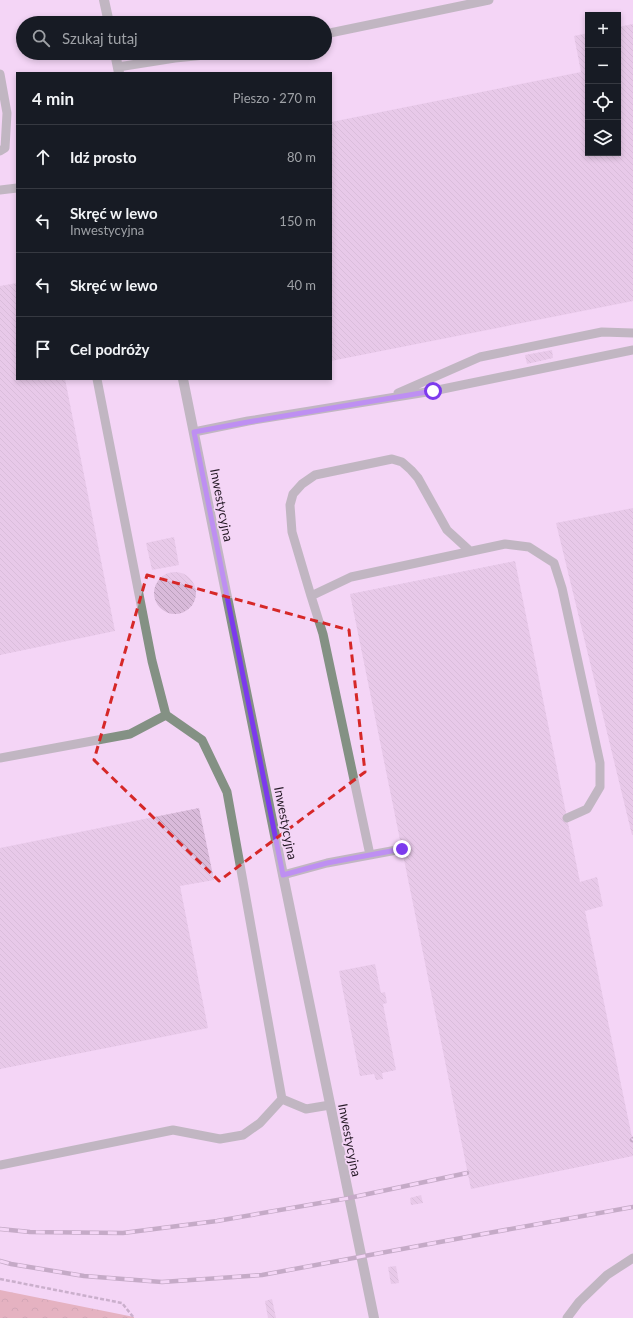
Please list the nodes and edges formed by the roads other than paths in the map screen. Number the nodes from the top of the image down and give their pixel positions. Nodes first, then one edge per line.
1 (104, 0) edge
2 (489, 0) edge
3 (107, 16) edge
4 (332, 33) edge
5 (117, 60) edge
6 (166, 60) edge
7 (119, 70) edge
8 (0, 74) edge
9 (0, 151) edge
10 (16, 188) edge
11 (0, 190) edge
12 (633, 333) edge
13 (633, 350) edge
14 (97, 380) edge
15 (183, 380) edge
16 (385, 398) junction
17 (194, 432) junction
18 (470, 551) junction
19 (311, 596) junction
20 (166, 715) junction
21 (0, 758) edge
22 (567, 818) dead end
23 (402, 849) dead end
24 (370, 855) junction
25 (283, 875) junction
26 (282, 1099) junction
27 (330, 1105) junction
28 (0, 1165) edge
29 (633, 1258) edge
30 (374, 1318) edge
31 (567, 1318) edge

1 - 3 street
2 - 4 lane
5 - 7 street
6 - 7 lane
8 - 9 lane
10 - 11 lane
12 - 16 lane
13 - 16 lane
14 - 20 lane
15 - 17 street, Inwestycyjna
16 - 17 lane
17 - 25 street, Inwestycyjna
18 - 19 lane
18 - 19 lane
18 - 22 lane
19 - 24 lane
20 - 21 lane
20 - 26 lane
23 - 24 lane
24 - 25 lane
25 - 27 street, Inwestycyjna
26 - 27 lane
26 - 28 lane
27 - 30 street, Inwestycyjna
29 - 31 lane

